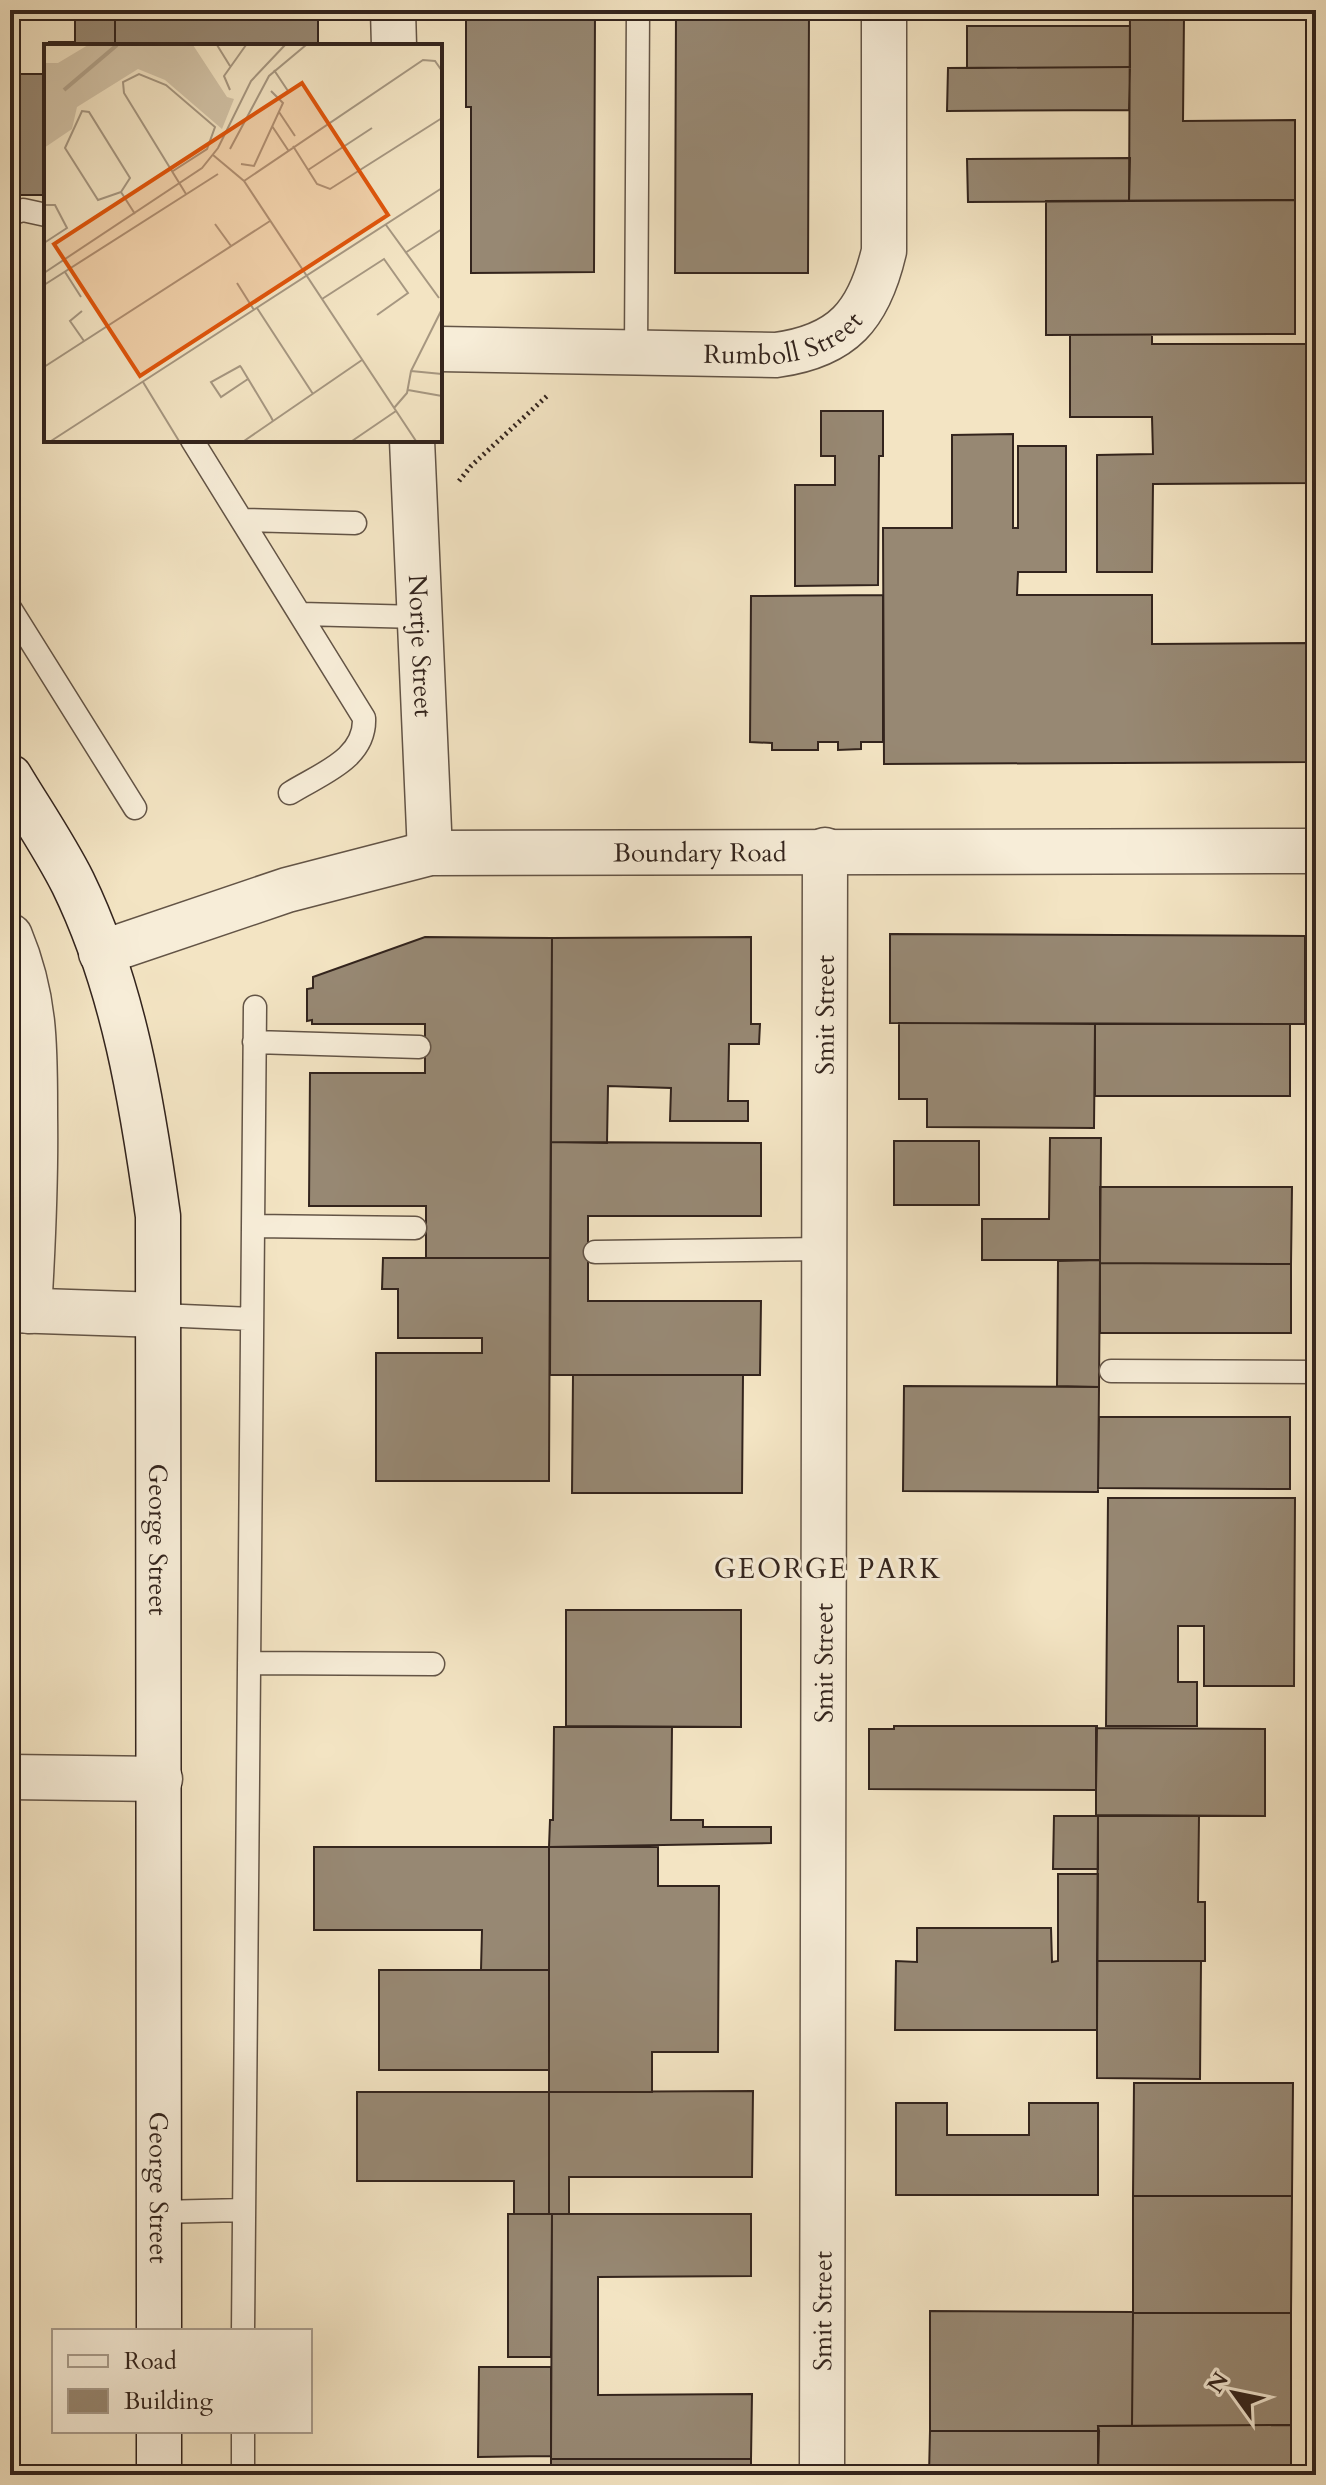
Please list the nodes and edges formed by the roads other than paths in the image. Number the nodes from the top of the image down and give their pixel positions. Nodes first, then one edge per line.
1 (393, 10) edge
2 (638, 10) edge
3 (884, 10) edge
4 (394, 44) edge
5 (10, 214) edge
6 (44, 215) edge
7 (442, 349) edge
8 (636, 352) junction
9 (193, 442) edge
10 (412, 442) edge
11 (242, 520) junction
12 (355, 523) dead end
13 (10, 608) edge
14 (301, 614) junction
15 (419, 617) junction
16 (10, 777) edge
17 (290, 793) dead end
18 (135, 808) dead end
19 (825, 850) junction
20 (1316, 851) edge
21 (430, 853) junction
22 (10, 936) edge
23 (101, 953) junction
24 (255, 1007) dead end
25 (254, 1042) junction
26 (419, 1047) dead end
27 (254, 1226) junction
28 (415, 1228) dead end
29 (824, 1249) junction
30 (595, 1252) dead end
31 (20, 1311) edge
32 (160, 1315) junction
33 (252, 1319) junction
34 (1111, 1371) dead end
35 (1316, 1372) edge
36 (249, 1663) junction
37 (433, 1664) dead end
38 (10, 1777) edge
39 (160, 1779) junction
40 (244, 2210) junction
41 (159, 2212) junction
42 (159, 2329) edge
43 (243, 2329) edge
44 (159, 2433) edge
45 (243, 2433) edge
46 (159, 2475) edge
47 (243, 2475) edge
48 (822, 2475) edge

1 - 4 street
2 - 8 lane
3 - 8 street, Rumboll Street
5 - 6 lane
7 - 8 street, Rumboll Street
9 - 11 lane
10 - 15 street, Nortje Street
11 - 12 lane
11 - 14 lane
13 - 18 lane
14 - 15 lane
14 - 17 lane
15 - 21 street, Nortje Street
16 - 23 street, George Street
19 - 20 street, Boundary Road
19 - 21 street, Boundary Road
19 - 29 street, Smit Street
21 - 23 street, Boundary Road
22 - 31 street
23 - 32 street, George Street
24 - 25 lane
25 - 26 lane
25 - 27 lane
27 - 28 lane
27 - 33 lane
29 - 30 lane
29 - 48 street, Smit Street
31 - 32 street
32 - 33 lane
32 - 39 street, George Street
33 - 36 lane
34 - 35 lane
36 - 37 lane
36 - 40 lane
38 - 39 street
39 - 41 street, George Street
40 - 41 lane
40 - 43 lane
41 - 42 street, George Street
44 - 46 street
45 - 47 lane

